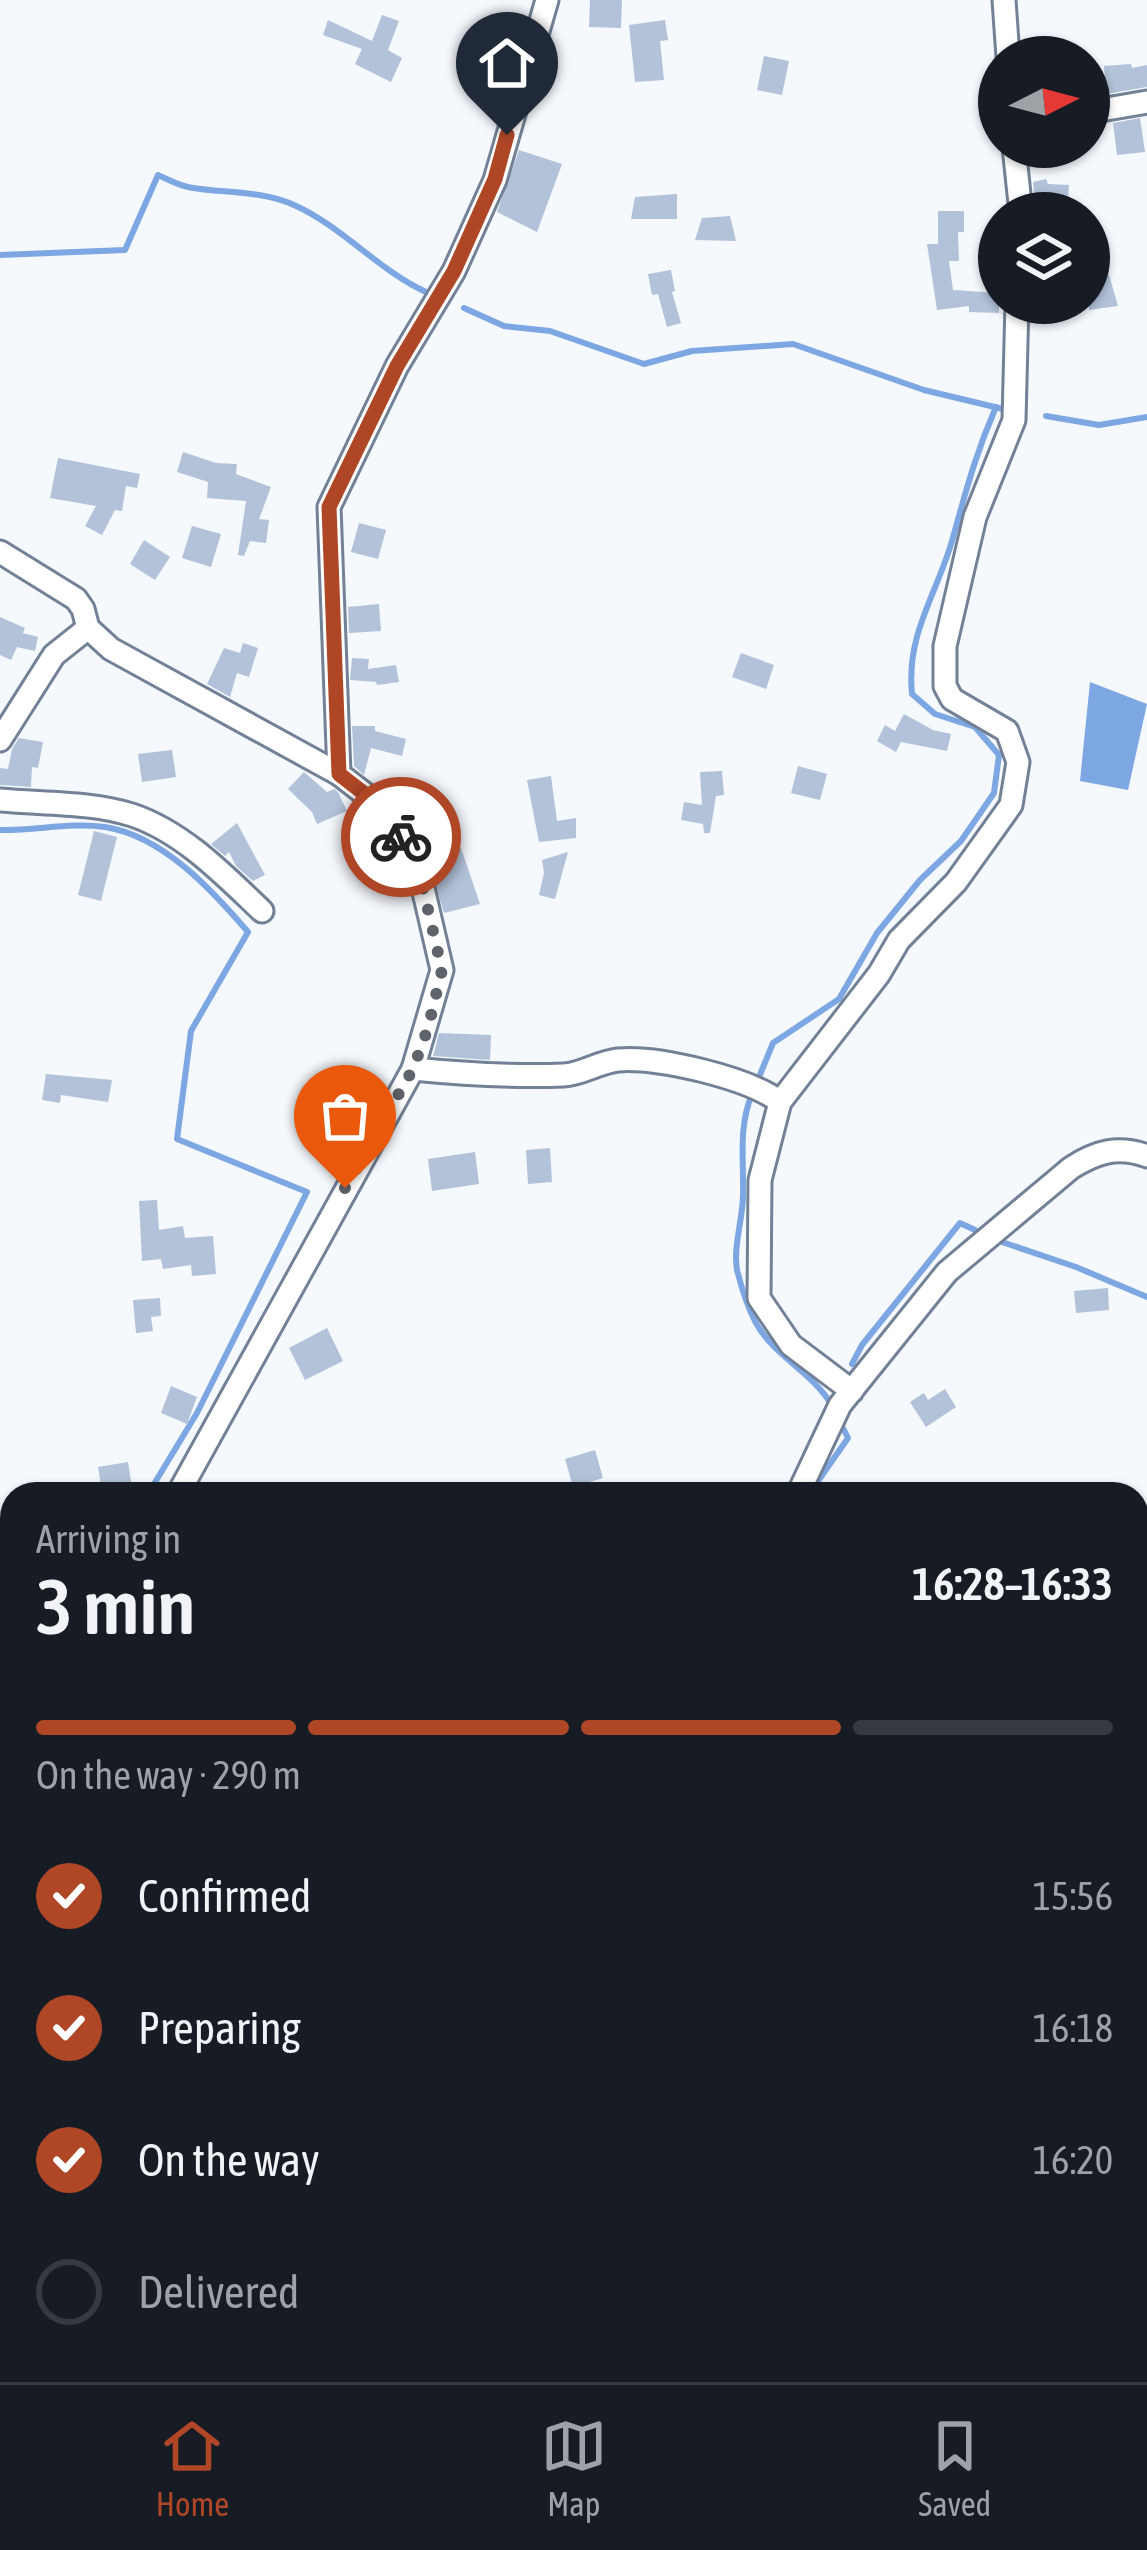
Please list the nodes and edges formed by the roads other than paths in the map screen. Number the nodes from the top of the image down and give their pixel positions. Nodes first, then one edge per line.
1 (547, 0) edge
2 (1004, 0) edge
3 (1006, 36) edge
4 (1147, 102) edge
5 (1110, 108) edge
6 (1016, 324) edge
7 (0, 553) edge
8 (88, 628) junction
9 (0, 740) edge
10 (339, 774) junction
11 (0, 800) edge
12 (262, 911) dead end
13 (413, 1069) junction
14 (773, 1097) junction
15 (1147, 1156) edge
16 (846, 1398) junction
17 (185, 1482) edge
18 (803, 1482) edge

1 - 10 street
2 - 3 street
4 - 5 street
6 - 14 street
7 - 8 street
8 - 9 street
8 - 10 street
10 - 13 street
11 - 12 street
13 - 14 street
13 - 17 street
14 - 16 street
15 - 16 street
16 - 18 street

